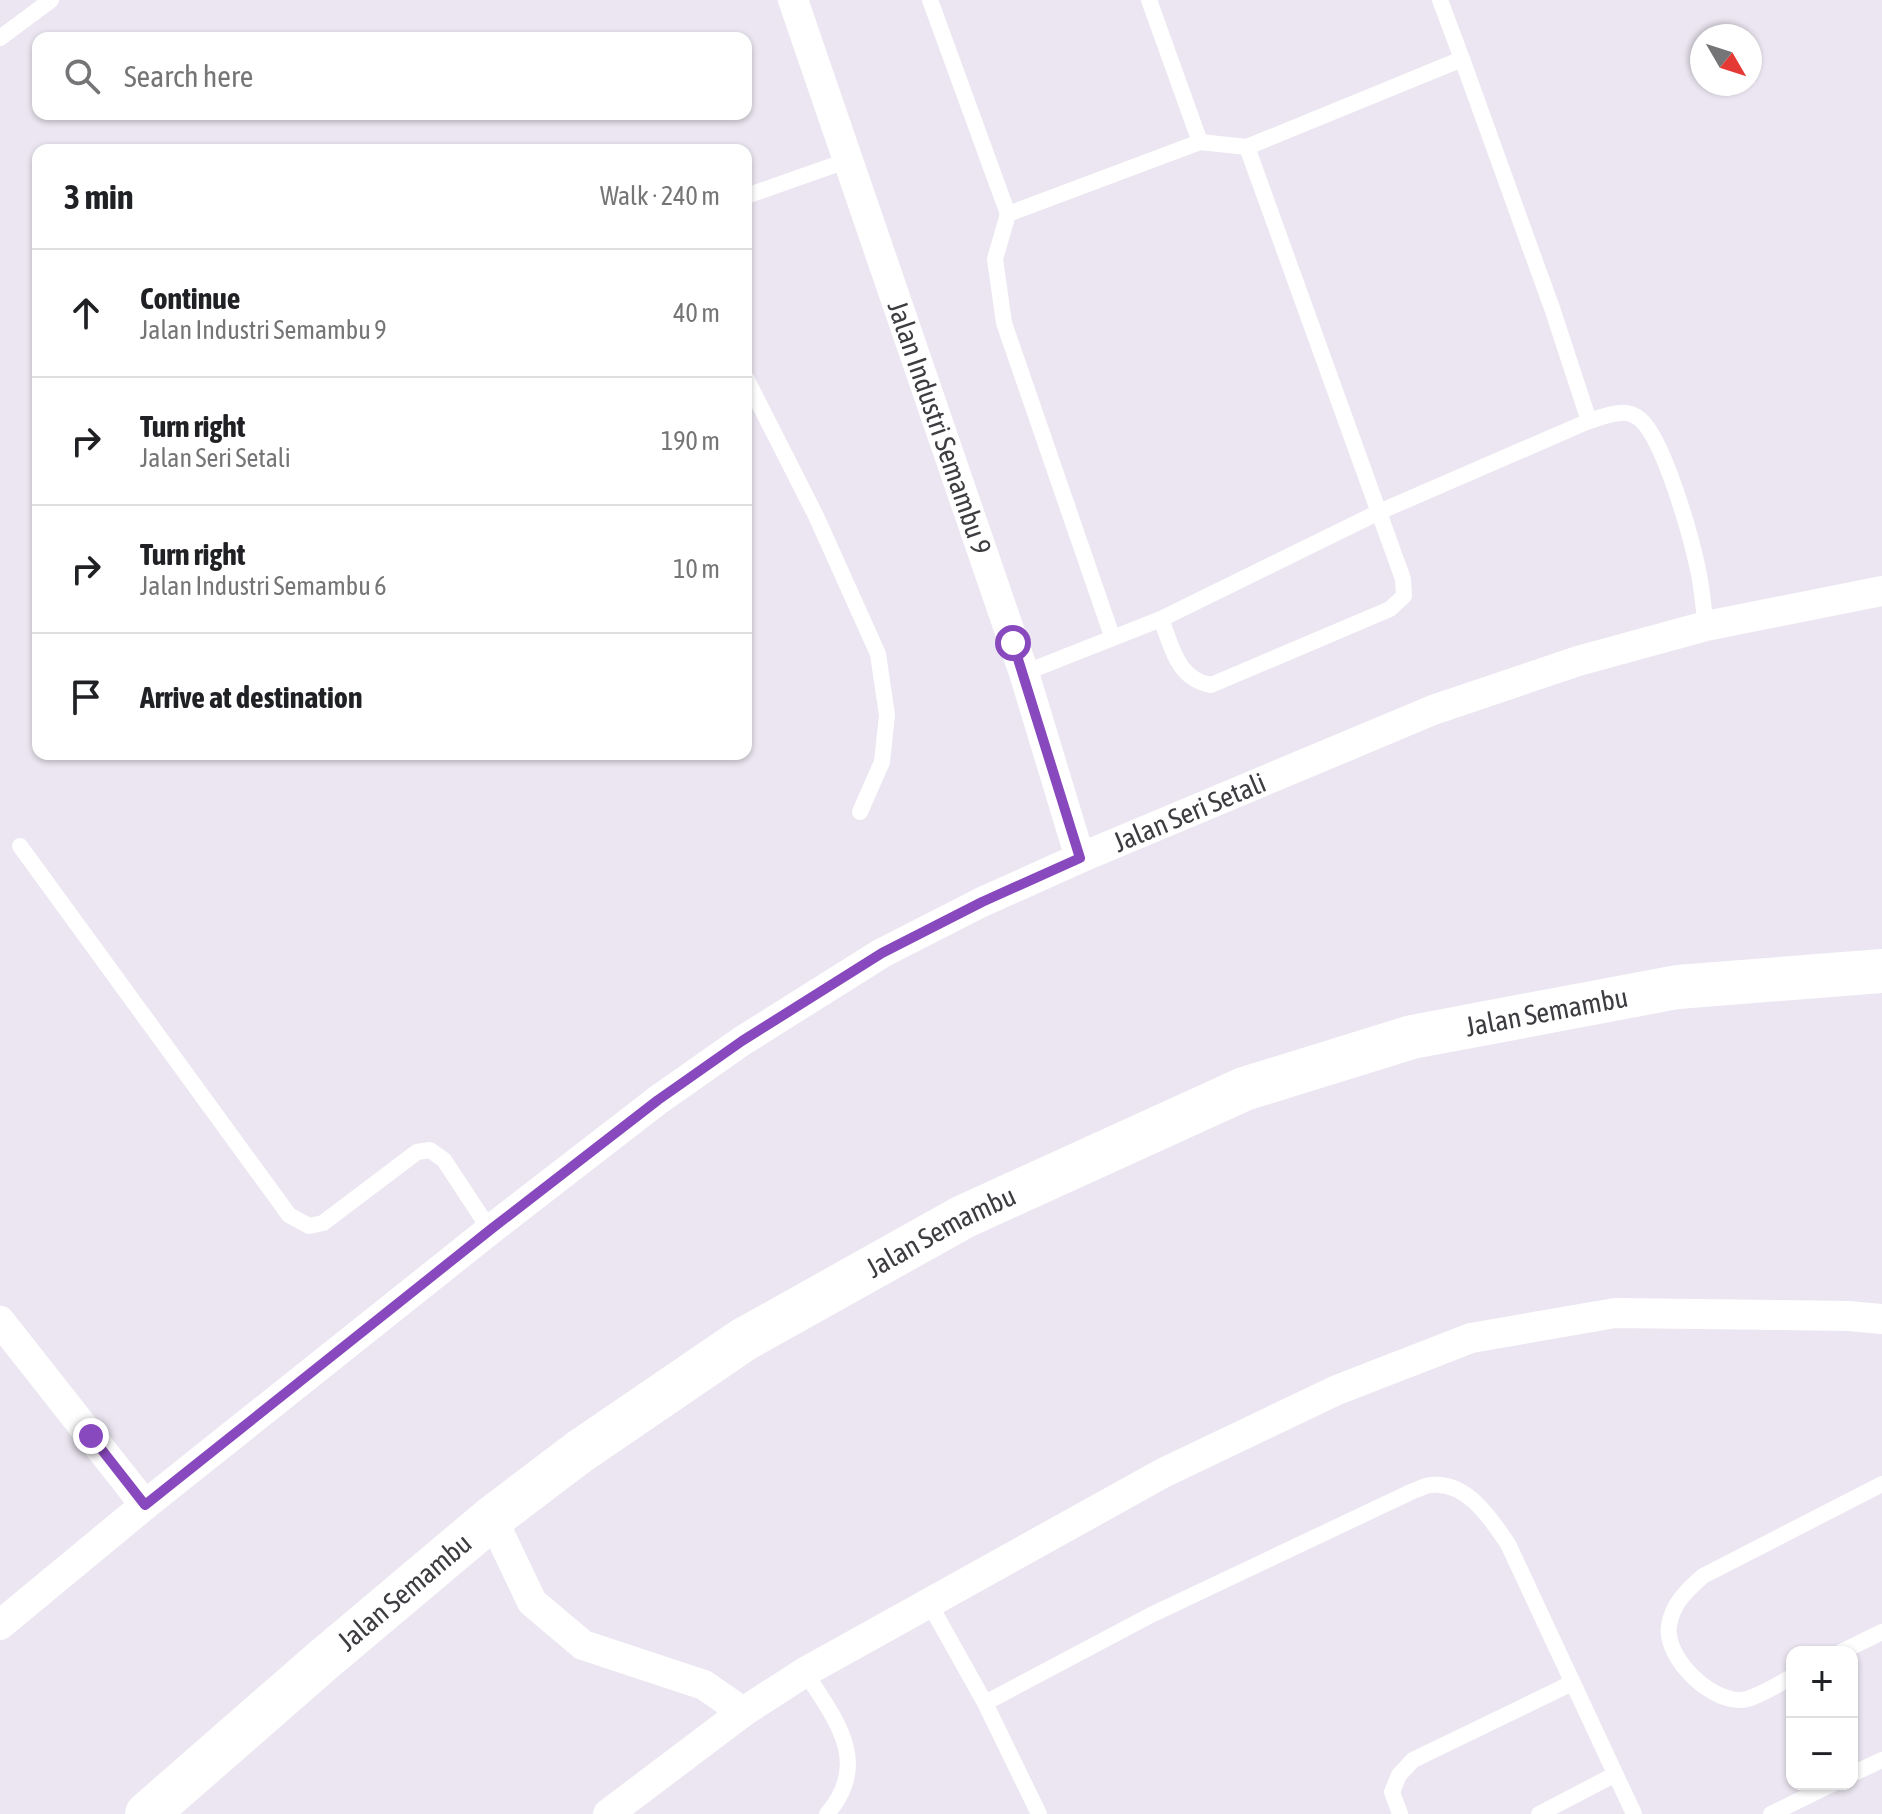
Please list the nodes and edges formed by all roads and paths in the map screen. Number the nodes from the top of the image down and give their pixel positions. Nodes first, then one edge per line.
1 (51, 0) edge
2 (793, 0) edge
3 (930, 0) edge
4 (1149, 0) edge
5 (1440, 0) edge
6 (0, 38) edge
7 (1462, 59) junction
8 (1200, 142) junction
9 (1247, 147) junction
10 (846, 161) junction
11 (752, 194) edge
12 (1008, 214) junction
13 (752, 390) edge
14 (1589, 421) junction
15 (1379, 512) junction
16 (1882, 591) edge
17 (1161, 619) junction
18 (1706, 626) junction
19 (1112, 636) junction
20 (1024, 673) junction
21 (860, 812) dead end
22 (20, 846) dead end
23 (1080, 858) junction
24 (1882, 971) edge
25 (490, 1230) junction
26 (1882, 1319) edge
27 (0, 1321) edge
28 (1882, 1484) edge
29 (145, 1505) junction
30 (492, 1518) junction
31 (929, 1603) junction
32 (0, 1625) edge
33 (1882, 1632) edge
34 (1853, 1646) edge
35 (805, 1672) junction
36 (1786, 1680) edge
37 (1572, 1683) junction
38 (985, 1703) junction
39 (743, 1712) junction
40 (1882, 1760) edge
41 (1858, 1771) edge
42 (1614, 1775) junction
43 (1820, 1790) edge
44 (147, 1814) edge
45 (608, 1814) edge
46 (827, 1814) edge
47 (1039, 1814) edge
48 (1400, 1814) edge
49 (1539, 1814) edge
50 (1634, 1814) edge
51 (1771, 1814) edge

1 - 6 lane
2 - 10 street, Jalan Industri Semambu 9
3 - 12 lane
4 - 8 lane
5 - 7 lane
7 - 9 lane
7 - 14 lane
8 - 9 lane
8 - 12 lane
9 - 15 lane
10 - 11 lane
10 - 20 street, Jalan Industri Semambu 9
12 - 19 lane
13 - 21 lane
14 - 15 lane
14 - 18 lane
15 - 17 lane
15 - 17 lane
16 - 18 street, Jalan Seri Setali
17 - 19 lane
18 - 23 street, Jalan Seri Setali
19 - 20 lane
20 - 23 street, Jalan Industri Semambu 9
22 - 25 lane
23 - 25 street, Jalan Seri Setali
24 - 30 main road, Jalan Semambu
25 - 29 street, Jalan Seri Setali
26 - 31 street
27 - 29 street
28 - 36 lane
29 - 32 street, Jalan Seri Setali
30 - 39 street
30 - 44 main road, Jalan Semambu
31 - 35 street
31 - 38 lane
33 - 34 lane
35 - 39 street
35 - 46 lane
37 - 38 lane
37 - 42 lane
37 - 48 lane
38 - 47 lane
39 - 45 street
40 - 41 lane
42 - 49 lane
42 - 50 lane
43 - 51 lane

